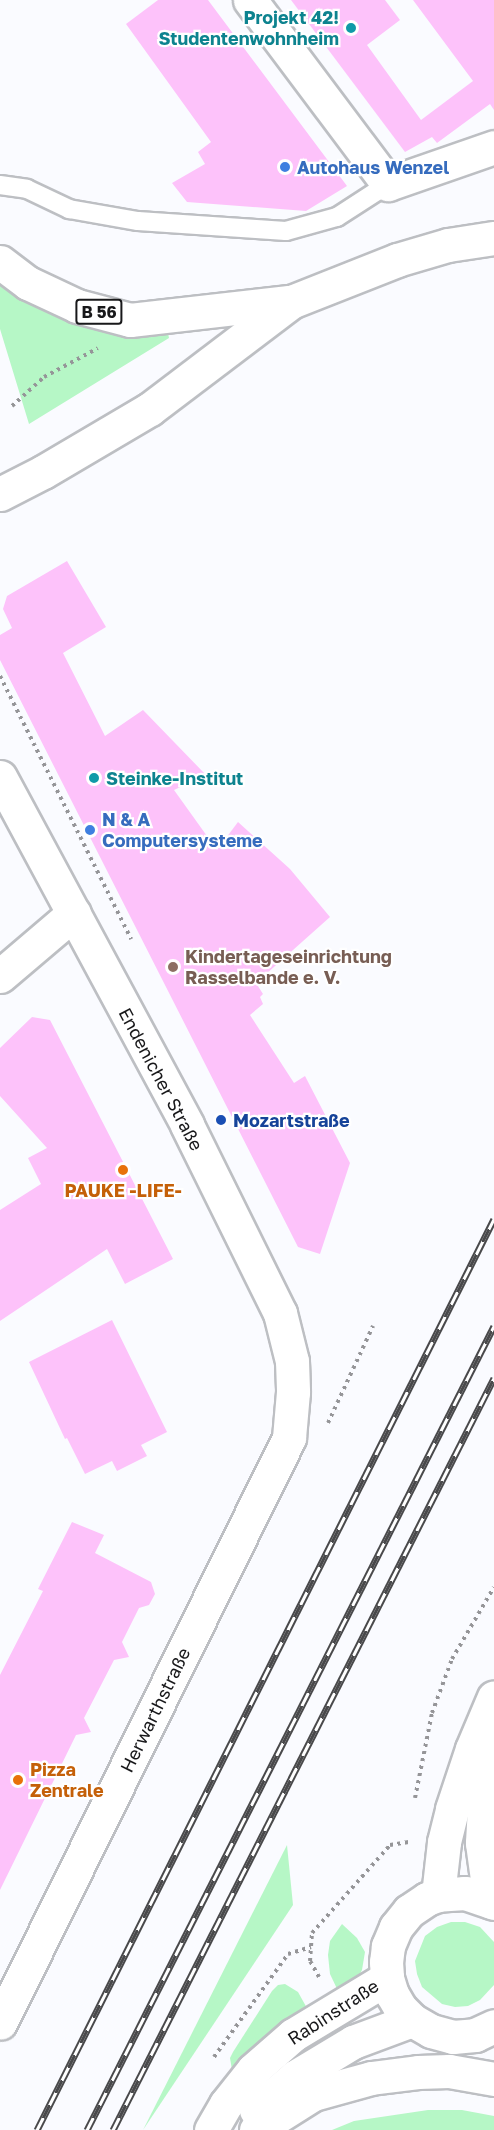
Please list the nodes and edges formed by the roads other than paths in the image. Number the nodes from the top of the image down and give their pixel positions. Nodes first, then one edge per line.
1 (250, 0) edge
2 (494, 147) edge
3 (388, 184) junction
4 (0, 185) edge
5 (494, 238) edge
6 (0, 262) edge
7 (291, 302) junction
8 (0, 494) edge
9 (0, 777) edge
10 (74, 913) junction
11 (0, 976) edge
12 (293, 1392) joint
13 (493, 1700) edge
14 (438, 1895) junction
15 (492, 1902) edge
16 (387, 1978) junction
17 (412, 2020) junction
18 (0, 2023) edge
19 (494, 2026) edge
20 (494, 2079) edge
21 (211, 2130) edge
22 (235, 2130) edge
23 (256, 2130) edge

1 - 3 street
2 - 3 street
3 - 4 lane
5 - 7 street, B 56
6 - 7 street, B 56
7 - 8 street, B 56
9 - 10 street, Endenicher Straße
10 - 11 street
10 - 12 street, Endenicher Straße
12 - 18 street, Herwarthstraße
13 - 14 street
13 - 15 street
14 - 15 street
14 - 16 street
16 - 17 street
16 - 21 street, Rabinstraße
17 - 19 street
17 - 22 street, Rabinstraße
20 - 23 street

